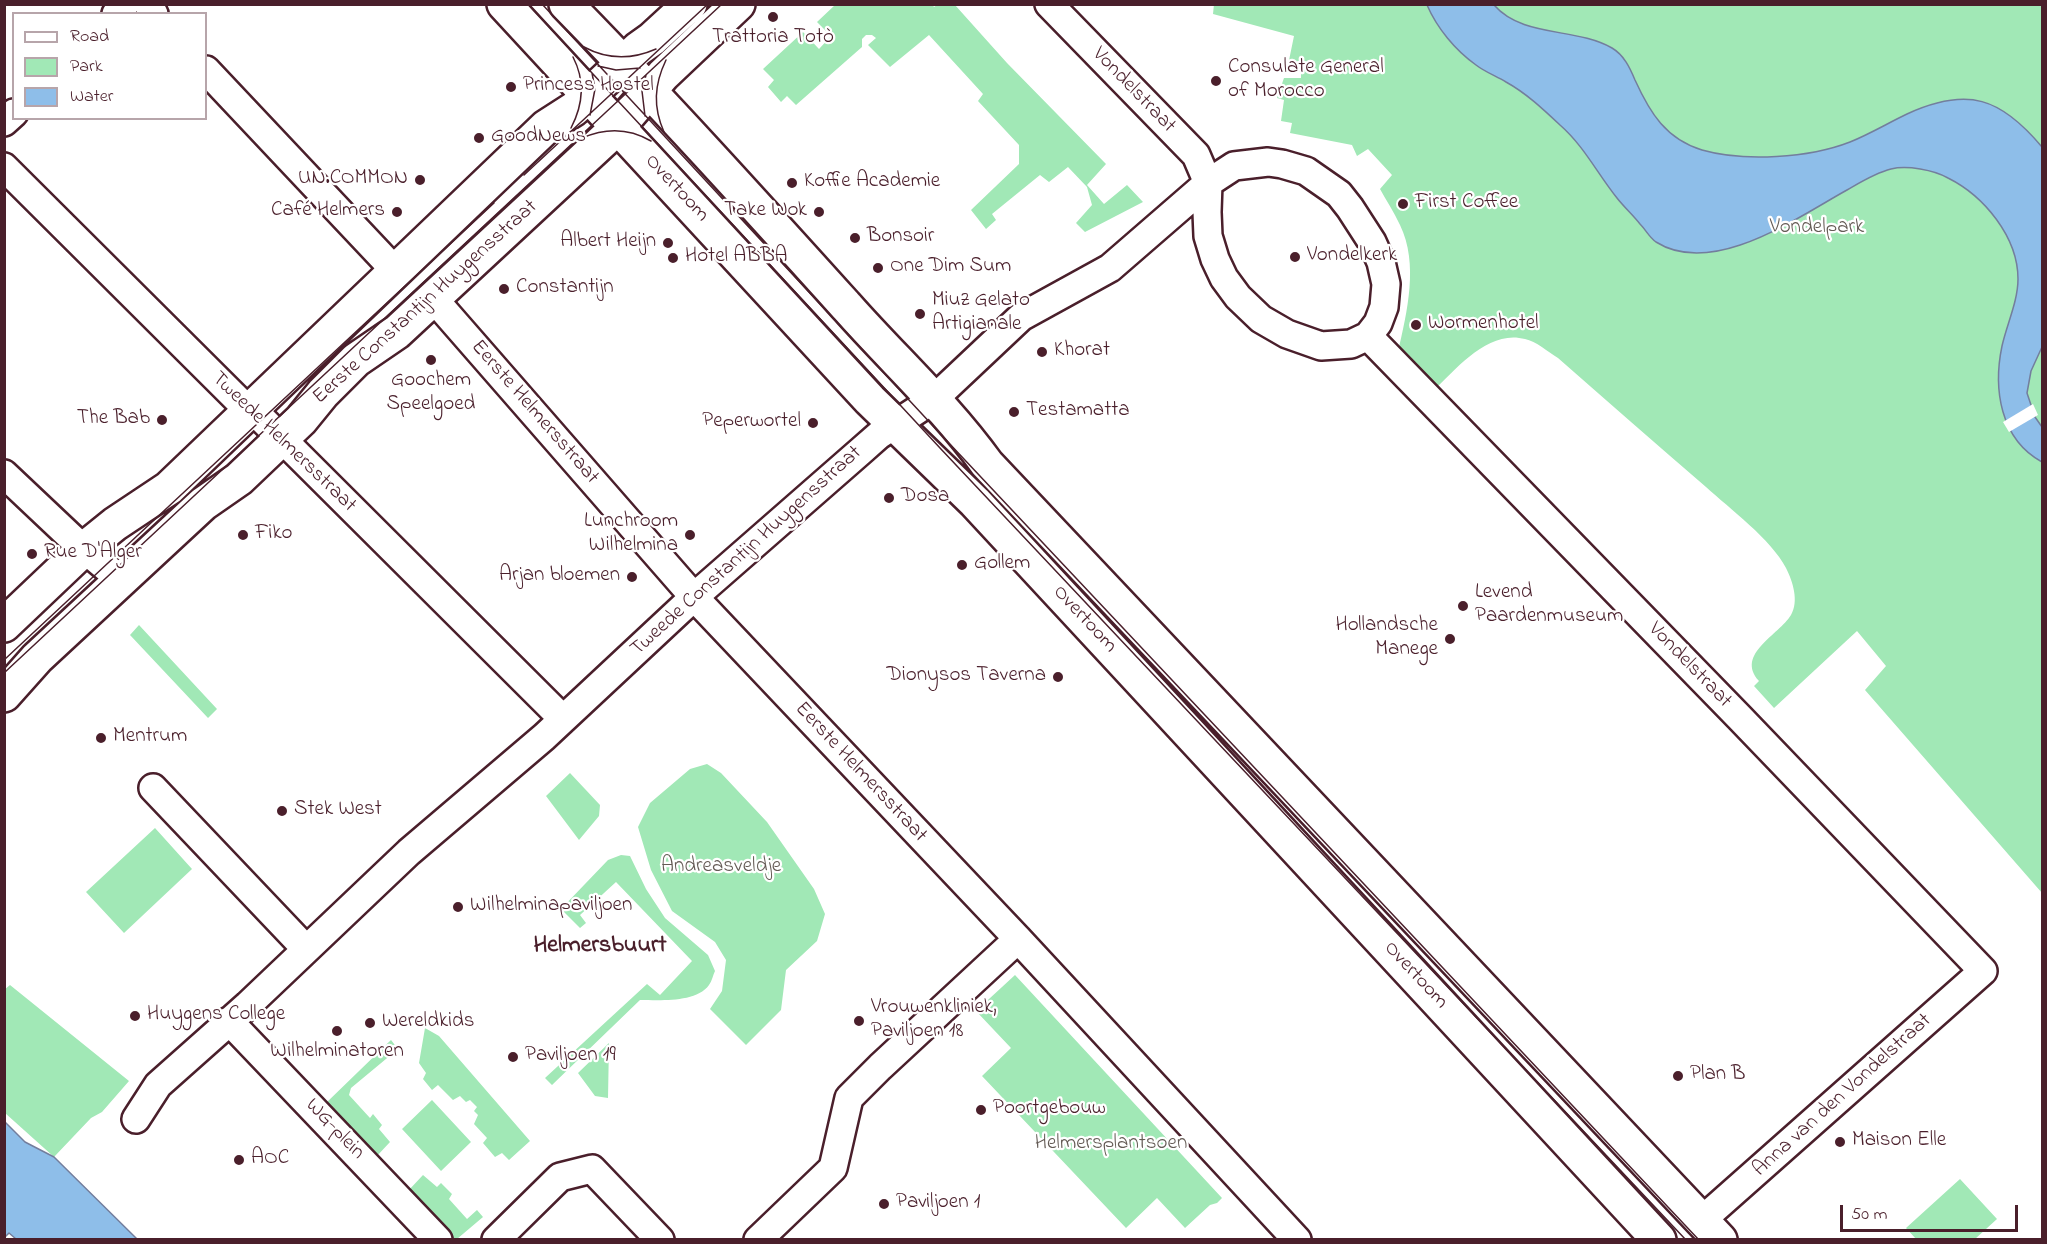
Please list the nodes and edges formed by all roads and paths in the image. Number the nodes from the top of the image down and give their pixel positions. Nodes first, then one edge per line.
1 (504, 4) edge
2 (566, 4) edge
3 (690, 4) edge
4 (738, 4) edge
5 (1049, 4) edge
6 (623, 63) junction
7 (207, 71) edge
8 (649, 90) junction
9 (588, 96) junction
10 (618, 127) junction
11 (4, 167) edge
12 (1208, 183) junction
13 (392, 275) junction
14 (433, 298) junction
15 (1368, 336) junction
16 (934, 399) junction
17 (252, 410) junction
18 (895, 424) junction
19 (281, 439) junction
20 (4, 474) edge
21 (84, 549) junction
22 (121, 580) junction
23 (694, 597) junction
24 (4, 625) edge
25 (4, 695) edge
26 (562, 718) junction
27 (153, 788) dead end
28 (1018, 939) junction
29 (306, 949) junction
30 (1983, 971) joint
31 (229, 1021) junction
32 (136, 1119) dead end
33 (1711, 1230) edge
34 (438, 1239) edge
35 (495, 1239) edge
36 (660, 1239) edge
37 (758, 1239) edge
38 (1298, 1239) edge
39 (1659, 1239) edge

1 - 9 main road, Overtoom
2 - 6 main road, Overtoom
3 - 6 main road, Eerste Constantijn Huygensstraat
4 - 8 main road, Eerste Constantijn Huygensstraat
5 - 12 street, Vondelstraat
6 - 8 main road, Overtoom
6 - 9 main road, Eerste Constantijn Huygensstraat
7 - 13 street
8 - 10 main road, Eerste Constantijn Huygensstraat
8 - 16 main road, Overtoom
9 - 10 main road, Overtoom
9 - 13 main road, Eerste Constantijn Huygensstraat
10 - 14 main road, Eerste Constantijn Huygensstraat
10 - 18 main road, Overtoom
11 - 17 street, Tweede Helmersstraat
12 - 15 street, Vondelstraat
12 - 15 street
12 - 16 street, Tweede Constantijn Huygensstraat
13 - 17 main road, Eerste Constantijn Huygensstraat
14 - 19 main road, Eerste Constantijn Huygensstraat
14 - 23 street, Eerste Helmersstraat
15 - 30 street, Vondelstraat
16 - 18 street, Tweede Constantijn Huygensstraat
16 - 33 main road, Overtoom
17 - 19 street, Tweede Helmersstraat
17 - 21 main road, Eerste Constantijn Huygensstraat
18 - 23 street, Tweede Constantijn Huygensstraat
18 - 39 main road, Overtoom
19 - 22 main road, Eerste Constantijn Huygensstraat
19 - 26 street, Tweede Helmersstraat
20 - 21 street
21 - 22 street
21 - 24 main road, Eerste Constantijn Huygensstraat
22 - 25 main road, Eerste Constantijn Huygensstraat
23 - 26 street, Tweede Constantijn Huygensstraat
23 - 28 street, Eerste Helmersstraat
26 - 29 street, Tweede Constantijn Huygensstraat
27 - 29 street
28 - 37 street
28 - 38 street, Eerste Helmersstraat
29 - 31 street, Tweede Constantijn Huygensstraat
30 - 33 street, Anna van den Vondelstraat
31 - 32 street, Tweede Constantijn Huygensstraat
31 - 34 street, WG-plein
35 - 36 street

